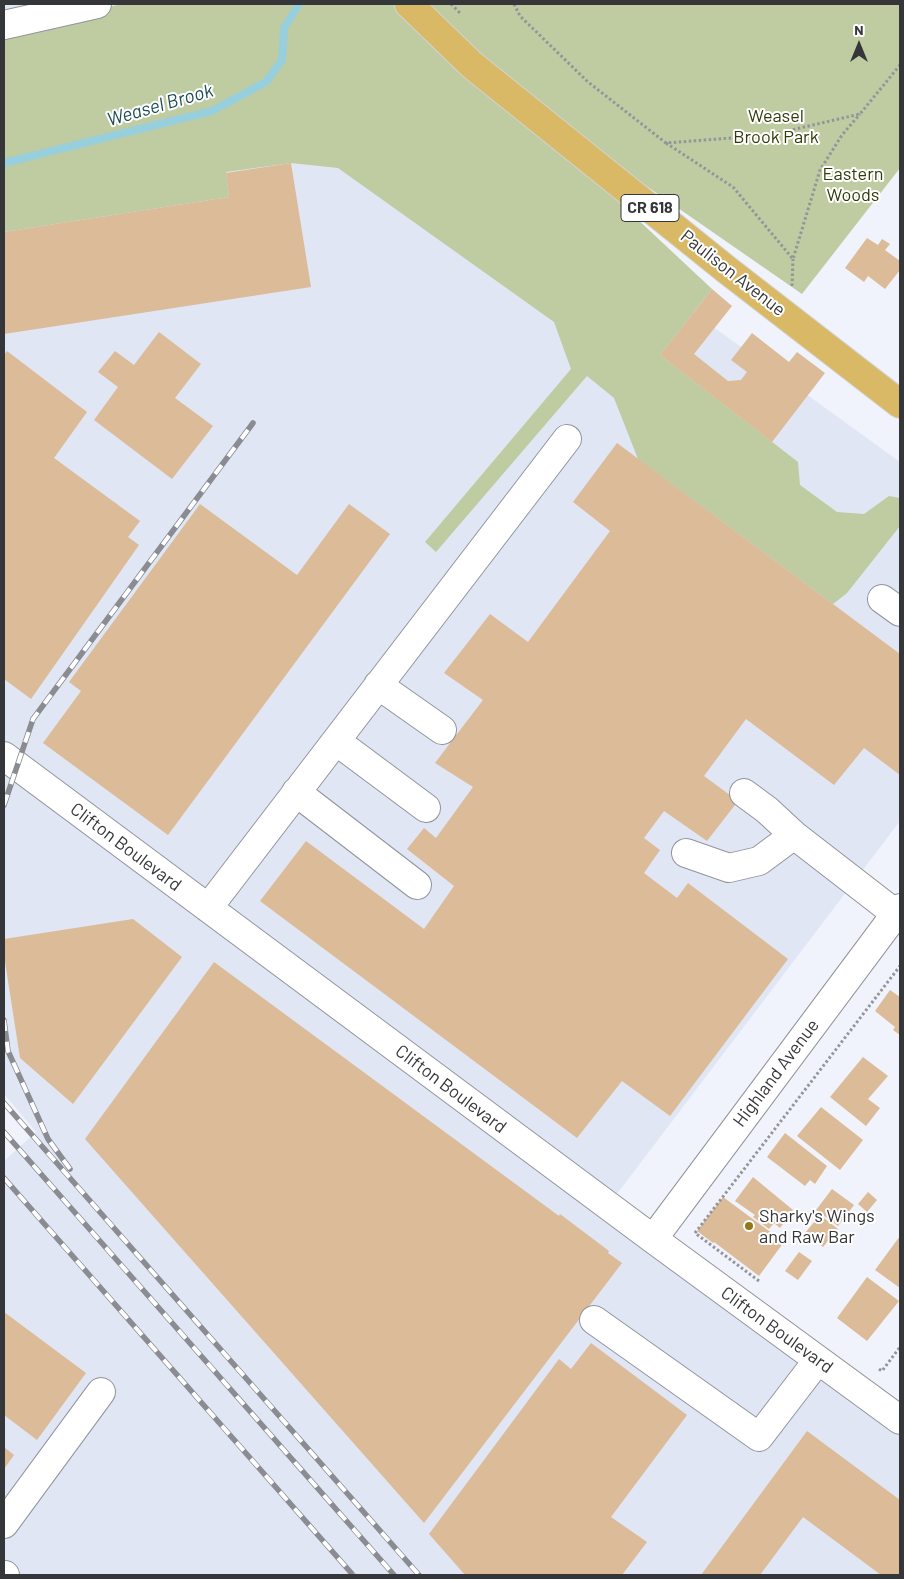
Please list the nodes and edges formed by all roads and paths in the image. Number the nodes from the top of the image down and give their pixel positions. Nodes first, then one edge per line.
1 (96, 4) edge
2 (409, 4) edge
3 (514, 4) edge
4 (4, 25) edge
5 (900, 66) edge
6 (860, 114) junction
7 (666, 143) junction
8 (900, 404) edge
9 (567, 439) dead end
10 (378, 685) junction
11 (442, 730) dead end
12 (336, 741) junction
13 (4, 756) edge
14 (296, 792) junction
15 (744, 793) dead end
16 (426, 808) dead end
17 (794, 835) junction
18 (686, 853) dead end
19 (417, 886) dead end
20 (208, 908) junction
21 (898, 910) edge
22 (900, 966) edge
23 (653, 1239) junction
24 (765, 1285) dead end
25 (594, 1320) dead end
26 (900, 1347) edge
27 (818, 1360) junction
28 (874, 1365) dead end
29 (101, 1392) dead end
30 (896, 1407) edge
31 (4, 1524) edge

1 - 4 street
2 - 8 main road, Paulison Avenue / CR 618
3 - 7 path
5 - 6 path
6 - 7 path
6 - 7 path
9 - 10 street
10 - 11 street
10 - 12 street
12 - 14 street
12 - 16 street
13 - 20 street, Clifton Boulevard
14 - 19 street
14 - 20 street
15 - 17 street
17 - 18 street
17 - 21 street
20 - 23 street, Clifton Boulevard
21 - 23 street, Highland Avenue
22 - 24 path
23 - 27 street, Clifton Boulevard
25 - 27 street
26 - 28 path
27 - 30 street, Clifton Boulevard
29 - 31 street

